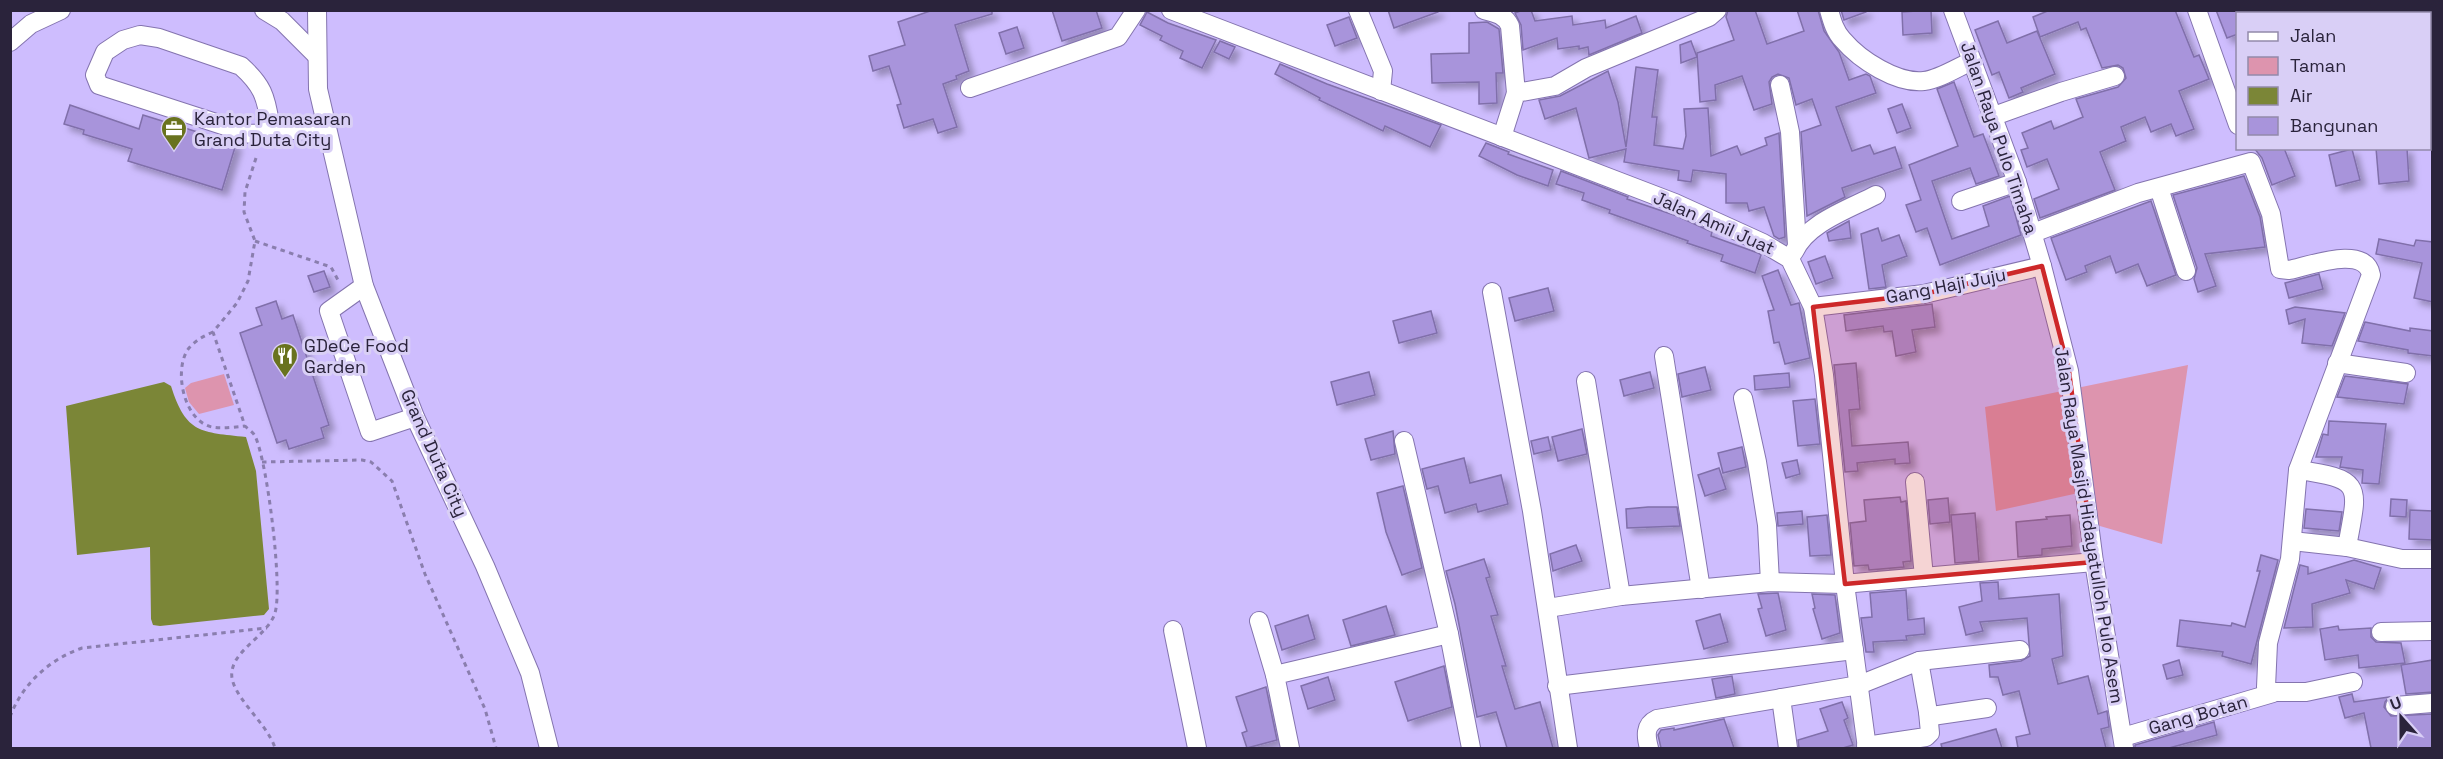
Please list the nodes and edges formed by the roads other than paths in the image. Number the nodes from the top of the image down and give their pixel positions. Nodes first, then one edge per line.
1 (61, 10) edge
2 (264, 10) edge
3 (317, 10) edge
4 (1136, 10) edge
5 (1171, 10) edge
6 (1358, 10) edge
7 (1484, 10) edge
8 (1717, 10) edge
9 (1829, 10) edge
10 (1953, 10) edge
11 (2197, 10) edge
12 (10, 42) edge
13 (317, 56) junction
14 (1972, 61) junction
15 (2115, 76) dead end
16 (1780, 85) dead end
17 (970, 88) dead end
18 (1381, 91) junction
19 (1516, 93) junction
20 (1994, 116) junction
21 (2236, 119) edge
22 (270, 123) junction
23 (327, 132) junction
24 (1502, 137) junction
25 (2248, 155) edge
26 (2017, 182) junction
27 (2159, 188) junction
28 (1875, 195) dead end
29 (1961, 201) dead end
30 (2032, 233) junction
31 (1794, 252) junction
32 (2042, 266) junction
33 (2186, 271) dead end
34 (364, 286) junction
35 (1492, 292) dead end
36 (1813, 307) junction
37 (1664, 356) dead end
38 (2337, 363) junction
39 (2406, 373) dead end
40 (1586, 381) dead end
41 (1743, 398) dead end
42 (416, 417) junction
43 (1404, 441) dead end
44 (2298, 470) junction
45 (1915, 482) dead end
46 (2292, 541) junction
47 (2347, 547) junction
48 (2433, 559) edge
49 (2094, 562) junction
50 (1924, 577) junction
51 (1770, 582) junction
52 (1842, 584) junction
53 (1701, 589) junction
54 (1621, 596) junction
55 (1548, 608) junction
56 (1259, 621) dead end
57 (1173, 630) dead end
58 (2433, 631) edge
59 (2381, 632) dead end
60 (1449, 634) junction
61 (2019, 650) dead end
62 (1850, 651) junction
63 (1919, 661) junction
64 (1275, 675) junction
65 (2353, 682) dead end
66 (1854, 686) junction
67 (1557, 687) junction
68 (2273, 693) junction
69 (1781, 698) junction
70 (2433, 703) edge
71 (2395, 706) dead end
72 (1987, 708) dead end
73 (1928, 712) junction
74 (2123, 743) edge
75 (1867, 747) edge
76 (549, 748) edge
77 (1197, 748) edge
78 (1290, 748) edge
79 (1471, 748) edge
80 (1568, 748) edge
81 (1649, 748) edge
82 (1788, 748) edge

1 - 12 street
2 - 13 street
3 - 13 street, Grand Duta City
4 - 17 street
5 - 18 street, Jalan Amil Juat
6 - 18 street
7 - 19 street
8 - 19 street
9 - 14 street
10 - 14 street, Jalan Raya Pulo Timaha
11 - 21 street
13 - 23 street, Grand Duta City
14 - 20 street, Jalan Raya Pulo Timaha
15 - 20 street
16 - 31 street
18 - 24 street, Jalan Amil Juat
19 - 24 street
20 - 26 street, Jalan Raya Pulo Timaha
22 - 22 street
22 - 23 street
23 - 34 street, Grand Duta City
24 - 31 street, Jalan Amil Juat
25 - 27 street
25 - 38 street
26 - 29 street
26 - 30 street, Jalan Raya Pulo Timaha
27 - 30 street
27 - 33 street
28 - 31 street
30 - 32 street, Jalan Raya Pulo Timaha
31 - 36 street, Jalan Amil Juat
32 - 36 street, Gang Haji Juju
32 - 49 street, Jalan Raya Masjid Hidayatulloh Pulo Asem
34 - 42 street, Grand Duta City
34 - 42 street
35 - 55 street
36 - 52 street, Jalan Amil Juat
37 - 53 street
38 - 39 street
38 - 44 street
40 - 54 street
41 - 51 street
42 - 76 street, Grand Duta City
43 - 60 street
44 - 46 street
44 - 47 street
45 - 50 street
46 - 47 street
46 - 68 street
47 - 48 street
49 - 50 street
49 - 74 street, Jalan Raya Masjid Hidayatulloh Pulo Asem
50 - 52 street
51 - 52 street
51 - 53 street
52 - 62 street, Jalan Amil Juat
53 - 54 street
54 - 55 street
55 - 67 street
56 - 64 street
57 - 77 street
58 - 59 street
60 - 64 street
60 - 79 street
61 - 63 street
62 - 66 street, Jalan Amil Juat
62 - 67 street
63 - 66 street
63 - 73 street
64 - 78 street
65 - 68 street, Gang Botan
66 - 69 street
66 - 75 street, Jalan Amil Juat
67 - 80 street
68 - 74 street, Gang Botan
69 - 81 street
69 - 82 street
70 - 71 street
72 - 73 street
73 - 75 street

